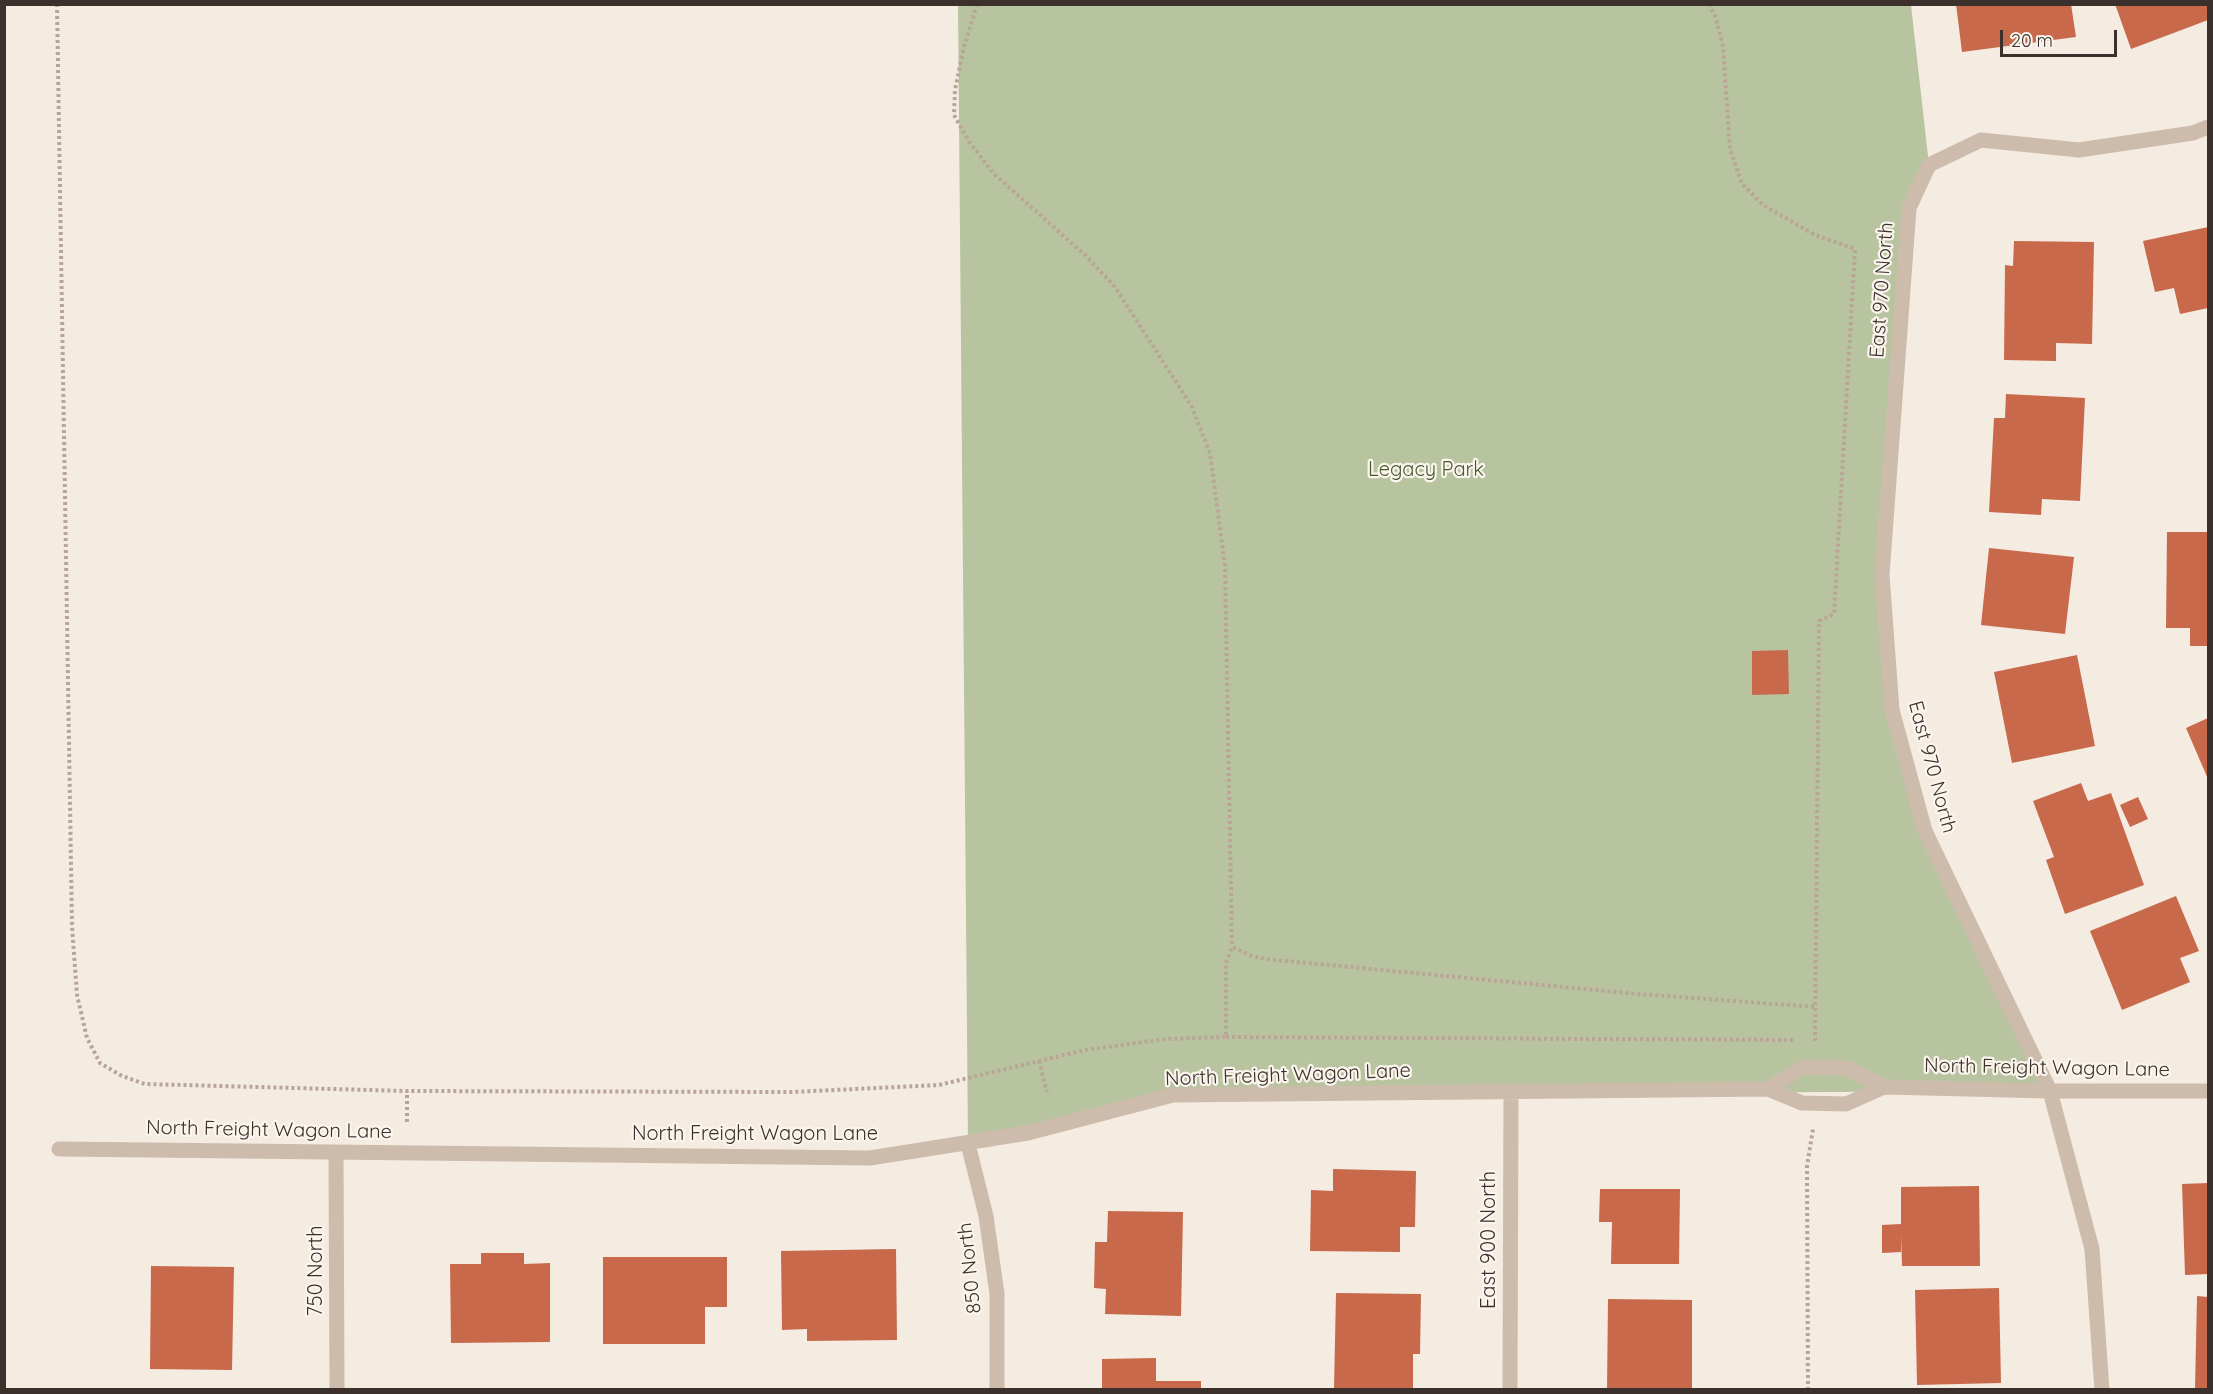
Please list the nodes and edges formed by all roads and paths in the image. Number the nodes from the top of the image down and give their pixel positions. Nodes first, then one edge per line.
1 (57, 4) edge
2 (977, 4) edge
3 (1709, 4) edge
4 (2208, 127) edge
5 (1232, 947) junction
6 (1816, 1007) junction
7 (1226, 1037) junction
8 (1808, 1039) dead end
9 (1815, 1039) junction
10 (1802, 1040) dead end
11 (1815, 1048) dead end
12 (1039, 1061) junction
13 (1884, 1086) junction
14 (1768, 1089) junction
15 (1511, 1090) junction
16 (2208, 1091) edge
17 (407, 1092) junction
18 (1047, 1092) dead end
19 (2050, 1092) junction
20 (1813, 1118) dead end
21 (407, 1122) dead end
22 (968, 1144) junction
23 (59, 1149) dead end
24 (336, 1152) junction
25 (337, 1389) edge
26 (997, 1389) edge
27 (1510, 1389) edge
28 (1808, 1389) edge
29 (2102, 1389) edge

1 - 17 path
2 - 5 path
3 - 6 path
4 - 19 street, East 970 North
5 - 6 path
5 - 7 path
6 - 9 path
7 - 10 path
7 - 12 path
8 - 9 path
9 - 11 path
12 - 17 path
12 - 18 path
13 - 14 street, North Freight Wagon Lane
13 - 14 street, North Freight Wagon Lane
13 - 19 street, North Freight Wagon Lane
14 - 15 street, North Freight Wagon Lane
15 - 22 street, North Freight Wagon Lane
15 - 27 street, East 900 North
16 - 19 street, North Freight Wagon Lane
17 - 21 path
19 - 29 street, East 970 North
20 - 28 path
22 - 24 street, North Freight Wagon Lane
22 - 26 street, 850 North
23 - 24 street, North Freight Wagon Lane
24 - 25 street, 750 North

